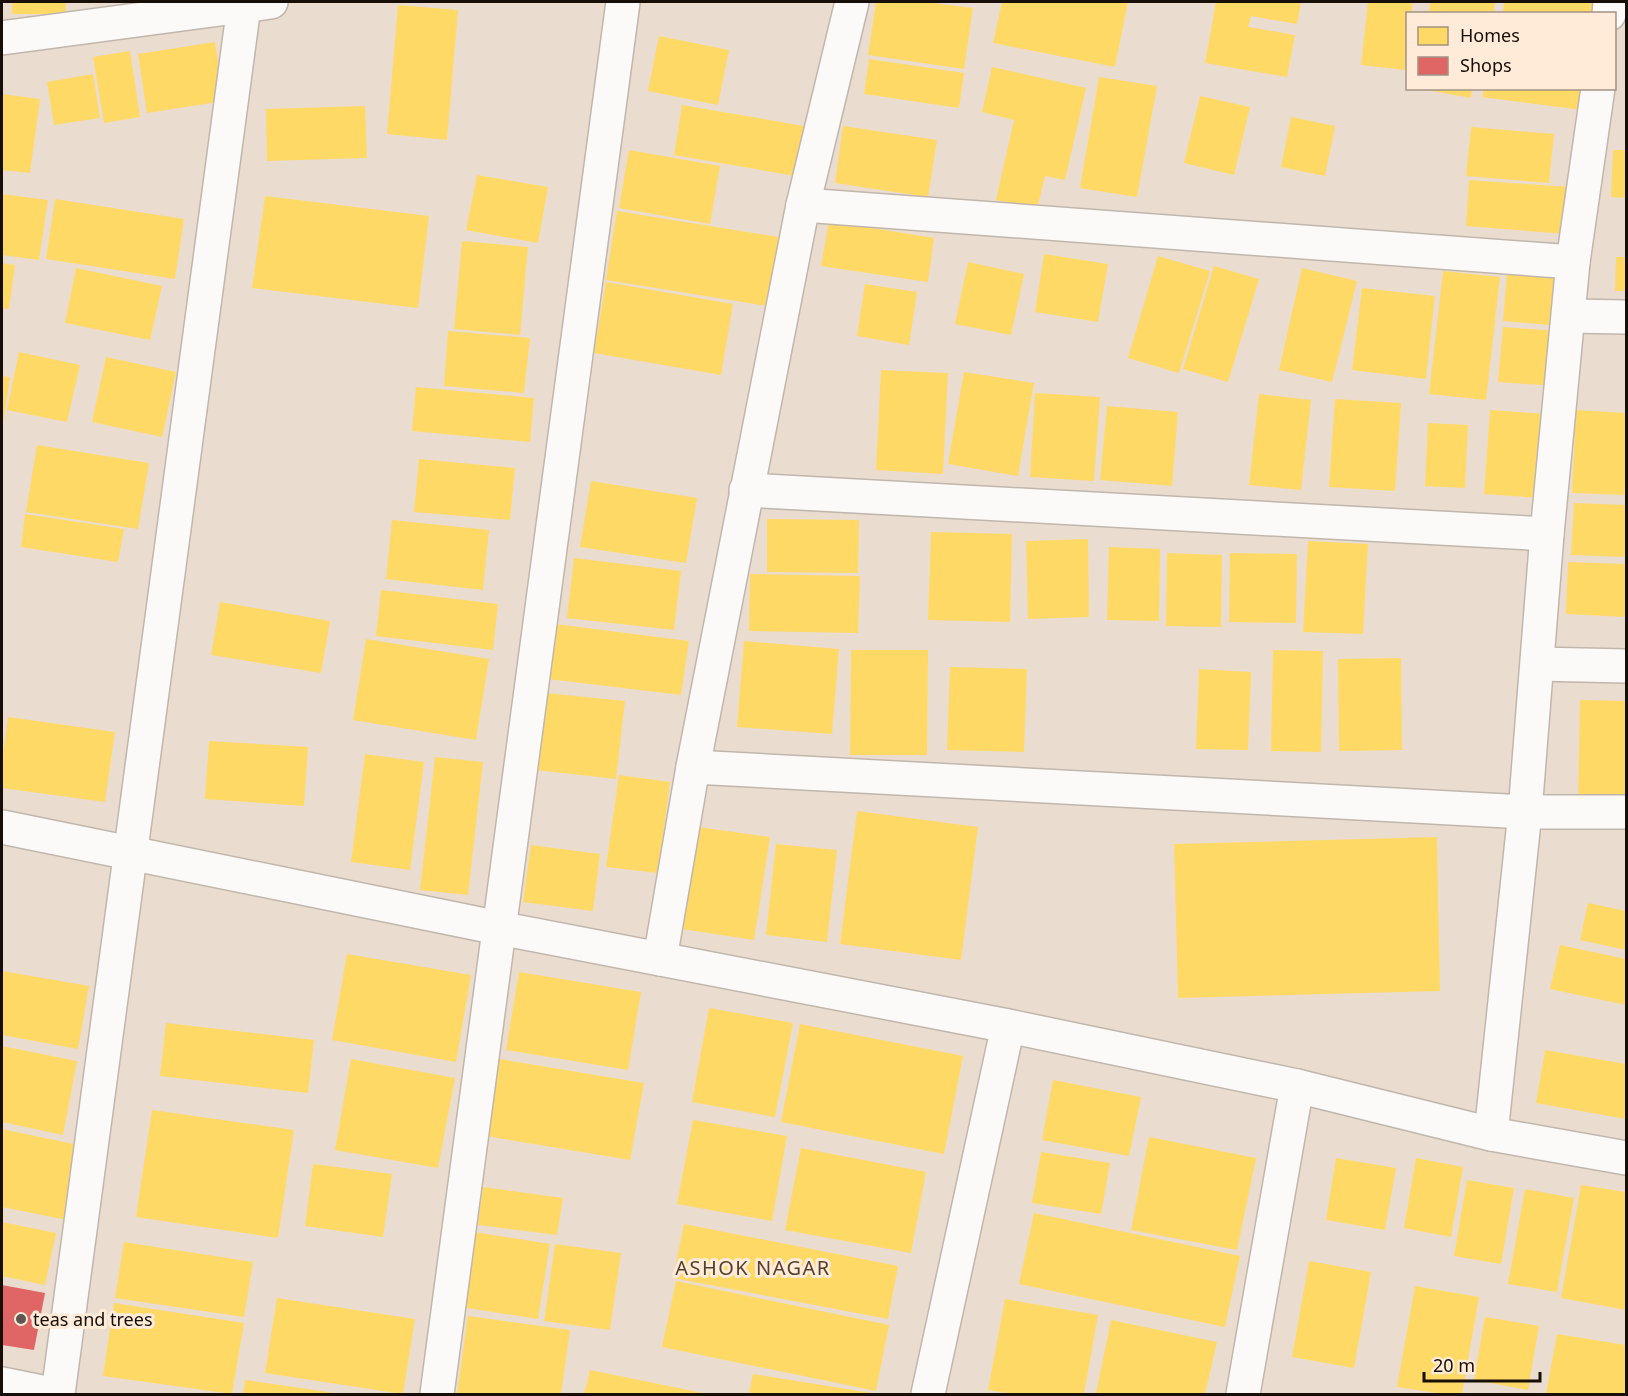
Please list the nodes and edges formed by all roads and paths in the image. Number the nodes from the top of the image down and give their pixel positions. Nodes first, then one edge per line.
1 (623, 2) edge
2 (852, 2) edge
3 (257, 4) edge
4 (2, 38) edge
5 (1598, 90) edge
6 (802, 205) junction
7 (1573, 262) junction
8 (1569, 316) junction
9 (1626, 317) edge
10 (746, 490) junction
11 (1547, 534) junction
12 (1538, 664) junction
13 (1626, 666) edge
14 (693, 768) junction
15 (1525, 812) junction
16 (1626, 812) edge
17 (2, 827) edge
18 (129, 851) junction
19 (499, 928) junction
20 (660, 959) junction
21 (1008, 1026) junction
22 (1297, 1086) junction
23 (1491, 1134) junction
24 (1626, 1158) edge
25 (2, 1384) edge
26 (51, 1395) edge
27 (58, 1395) edge
28 (437, 1395) edge
29 (928, 1395) edge
30 (1244, 1395) edge

1 - 19 street
2 - 6 street
3 - 4 street
3 - 18 street
5 - 7 street
6 - 7 street
6 - 10 street
7 - 8 street
8 - 9 street
8 - 11 street
10 - 11 street
10 - 14 street
11 - 12 street
12 - 13 street
12 - 15 street
14 - 15 street
14 - 20 street
15 - 16 street
15 - 23 street
17 - 18 street
18 - 19 street
18 - 27 street
19 - 20 street
19 - 28 street
20 - 21 street
21 - 22 street
21 - 29 street
22 - 23 street
22 - 30 street
23 - 24 street
25 - 26 street

